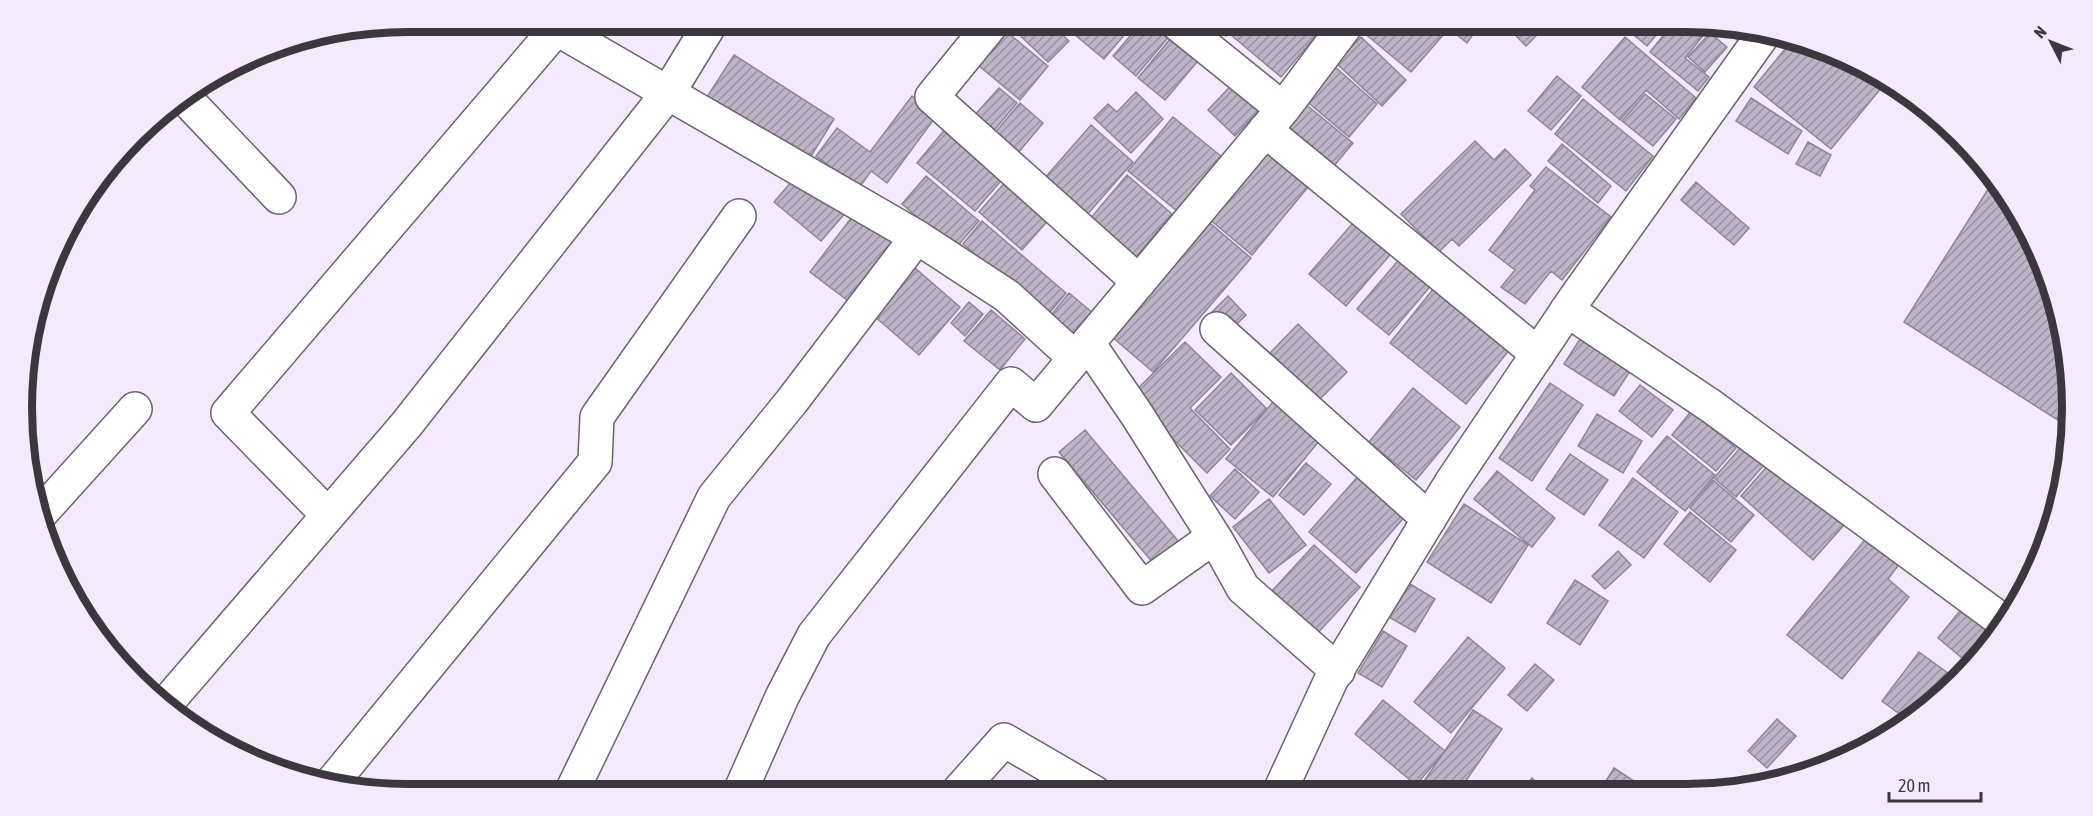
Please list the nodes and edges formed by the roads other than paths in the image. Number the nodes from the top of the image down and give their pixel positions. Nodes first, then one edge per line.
1 (548, 32) edge
2 (564, 32) edge
3 (705, 32) edge
4 (985, 32) edge
5 (1185, 32) edge
6 (1341, 32) edge
7 (1760, 39) edge
8 (668, 93) junction
9 (189, 102) edge
10 (1274, 119) junction
11 (279, 197) dead end
12 (739, 216) dead end
13 (917, 237) junction
14 (1139, 282) junction
15 (1567, 310) junction
16 (1217, 329) dead end
17 (1081, 351) junction
18 (1538, 354) junction
19 (135, 410) dead end
20 (1055, 474) dead end
21 (45, 508) edge
22 (328, 515) junction
23 (1429, 519) junction
24 (1214, 537) junction
25 (1998, 617) edge
26 (1338, 670) junction
27 (170, 699) edge
28 (336, 777) edge
29 (575, 784) edge
30 (743, 784) edge
31 (965, 784) edge
32 (1080, 784) edge
33 (1283, 784) edge

1 - 22 street
2 - 8 street
3 - 8 street
4 - 14 street
5 - 10 street
6 - 10 street
7 - 15 street
8 - 13 street
8 - 22 street
9 - 11 street
10 - 14 street
10 - 18 street
12 - 28 street
13 - 17 street
13 - 29 street
14 - 17 street
15 - 18 street
15 - 25 street
16 - 23 street
17 - 24 street
17 - 30 street
18 - 23 street
19 - 21 street
20 - 24 street
22 - 27 street
23 - 26 street
24 - 26 street
26 - 33 street
31 - 32 street

